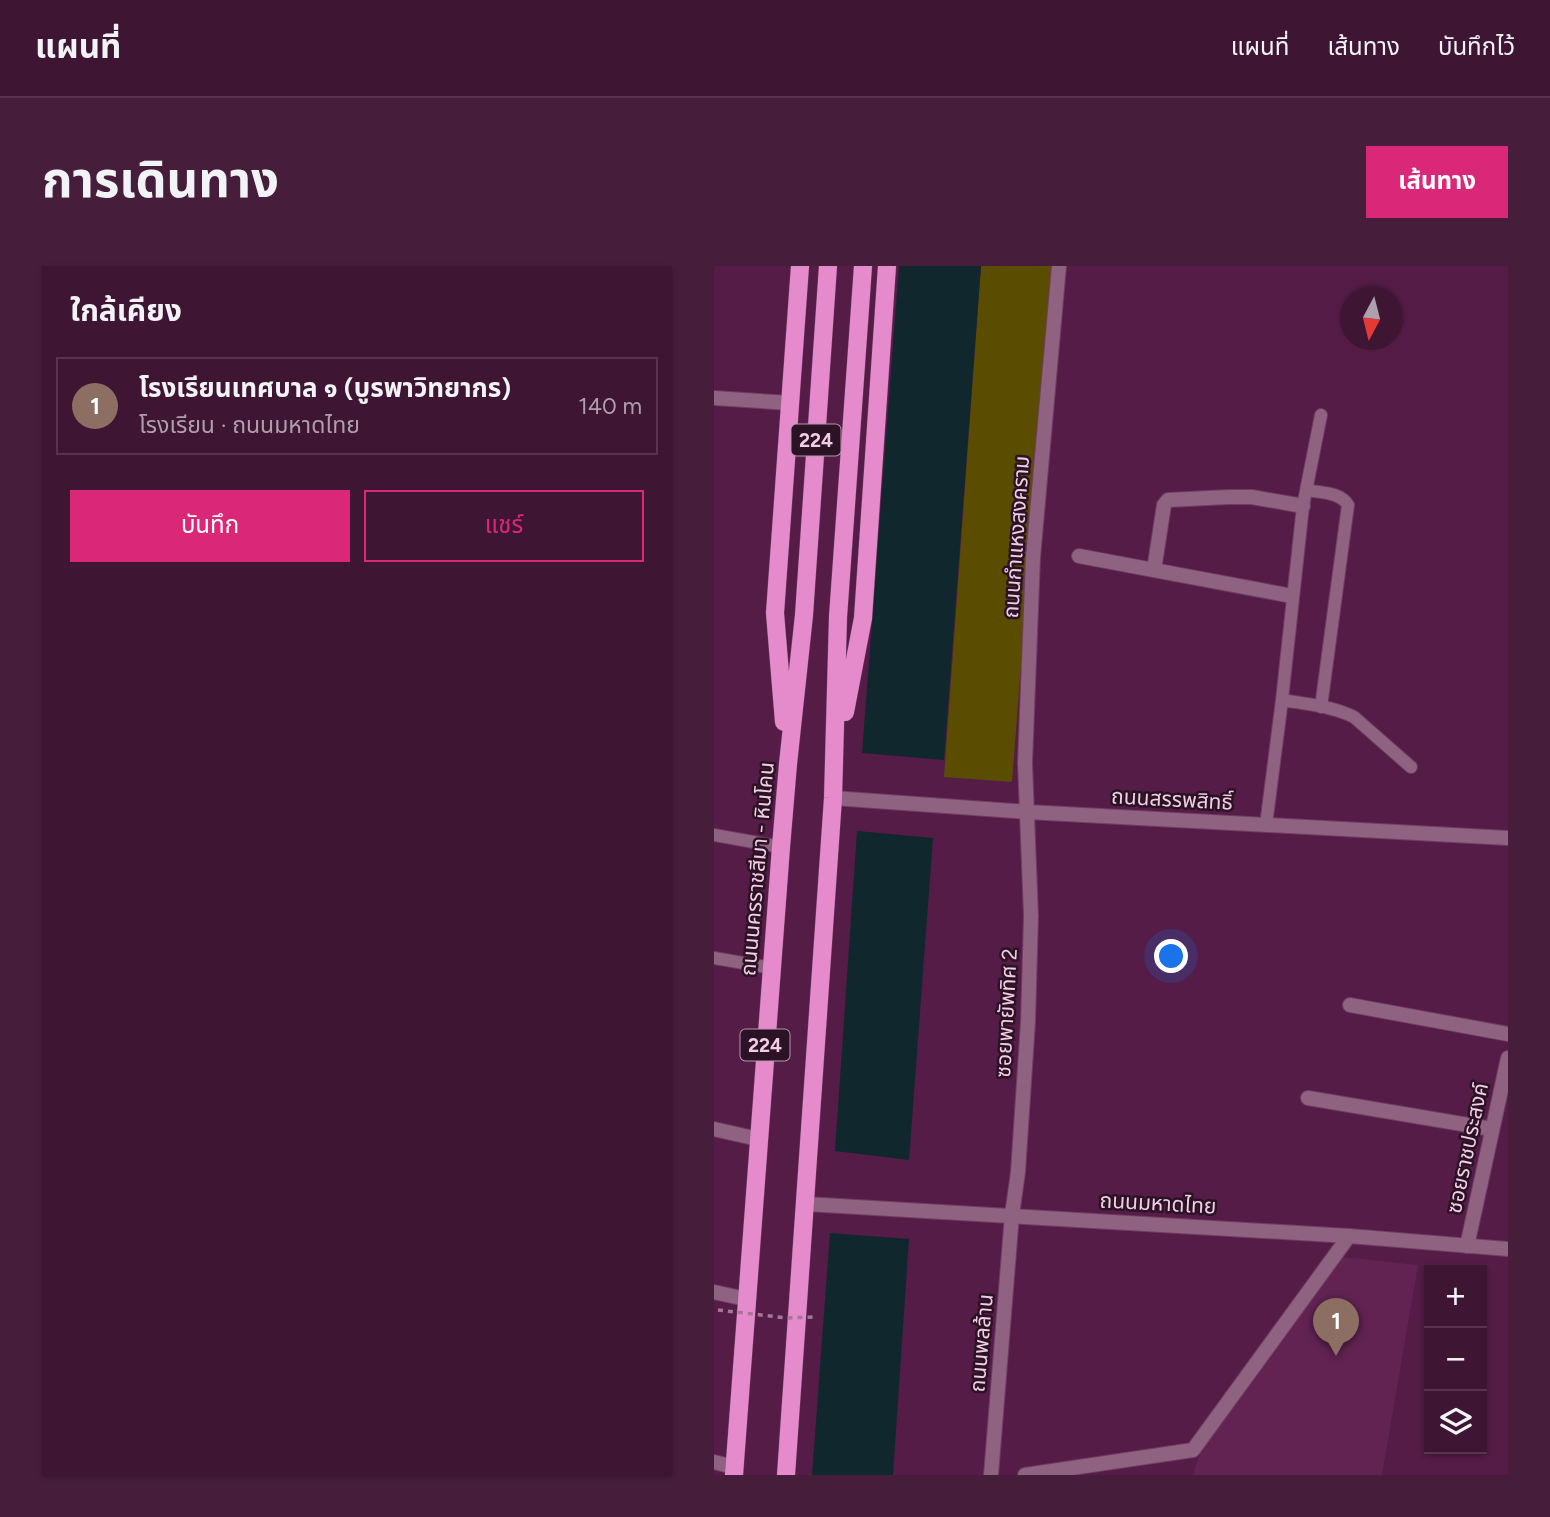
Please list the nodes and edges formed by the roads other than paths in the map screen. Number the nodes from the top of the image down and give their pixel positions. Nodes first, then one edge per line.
1 (800, 266) edge
2 (828, 266) edge
3 (863, 266) edge
4 (887, 266) edge
5 (1059, 266) edge
6 (714, 398) edge
7 (790, 403) junction
8 (1321, 415) dead end
9 (1307, 490) junction
10 (1303, 506) junction
11 (1079, 556) dead end
12 (1154, 570) junction
13 (1292, 596) junction
14 (1282, 700) junction
15 (1321, 707) junction
16 (788, 764) junction
17 (835, 765) junction
18 (1411, 767) dead end
19 (833, 798) junction
20 (1028, 812) junction
21 (1266, 825) junction
22 (714, 835) edge
23 (1508, 838) edge
24 (781, 847) junction
25 (714, 958) edge
26 (772, 968) junction
27 (1350, 1005) dead end
28 (1508, 1034) edge
29 (1508, 1060) edge
30 (1308, 1098) dead end
31 (714, 1129) edge
32 (1493, 1129) junction
33 (758, 1139) junction
34 (806, 1204) junction
35 (1012, 1215) junction
36 (1349, 1236) junction
37 (1468, 1246) junction
38 (1508, 1249) edge
39 (714, 1292) edge
40 (746, 1299) junction
41 (714, 1462) edge
42 (734, 1471) edge
43 (786, 1475) edge
44 (991, 1475) edge
45 (1025, 1475) edge

1 - 7 main road
2 - 16 main road, ถนนนครราชสีมา - หินโคน / 224
3 - 17 main road
4 - 17 main road
5 - 20 street, ถนนกำแหงสงคราม
6 - 7 street
7 - 16 main road
8 - 9 lane
9 - 10 lane
9 - 15 lane
10 - 12 street
10 - 13 lane
11 - 12 street
12 - 13 street
13 - 14 lane
14 - 15 lane
14 - 21 lane
15 - 18 lane
16 - 24 main road, ถนนนครราชสีมา - หินโคน / 224
17 - 19 main road
19 - 20 street, ถนนสรรพสิทธิ์
19 - 34 main road
20 - 21 street, ถนนสรรพสิทธิ์
20 - 35 street, ซอยพายัพทิศ 2
21 - 23 street, ถนนสรรพสิทธิ์
22 - 24 lane
24 - 26 main road, ถนนนครราชสีมา - หินโคน / 224
25 - 26 lane
26 - 33 main road, ถนนนครราชสีมา - หินโคน / 224
27 - 28 street
29 - 32 street, ซอยราชประสงค์
30 - 32 street
31 - 33 street
32 - 37 street, ซอยราชประสงค์
33 - 40 main road, ถนนนครราชสีมา - หินโคน / 224
34 - 35 street, ถนนมหาดไทย
34 - 43 main road
35 - 36 street, ถนนมหาดไทย
35 - 44 street, ถนนพลล้าน
36 - 37 street, ถนนมหาดไทย
36 - 45 street
37 - 38 street, ถนนมหาดไทย
39 - 40 street
40 - 42 main road, ถนนนครราชสีมา - หินโคน / 224
41 - 42 street

